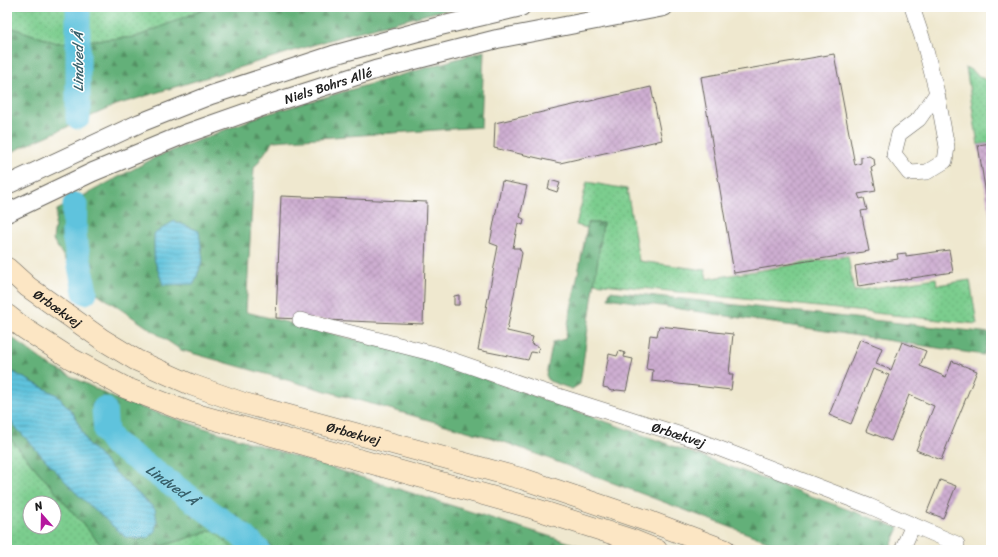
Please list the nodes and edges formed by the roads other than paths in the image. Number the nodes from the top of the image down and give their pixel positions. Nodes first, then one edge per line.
1 (521, 7) edge
2 (664, 7) edge
3 (912, 7) edge
4 (920, 7) edge
5 (924, 43) junction
6 (936, 93) junction
7 (7, 185) edge
8 (7, 213) edge
9 (7, 268) edge
10 (7, 315) edge
11 (300, 320) dead end
12 (913, 525) junction
13 (957, 544) dead end
14 (657, 550) edge
15 (725, 550) edge
16 (902, 550) edge

1 - 7 street, Niels Bohrs Allé
2 - 8 street, Niels Bohrs Allé
3 - 5 street
4 - 5 street
5 - 6 street
6 - 6 street
9 - 15 main road, Ørbækvej
10 - 14 main road, Ørbækvej
11 - 12 street, Ørbækvej
12 - 13 street, Ørbækvej
12 - 16 street

